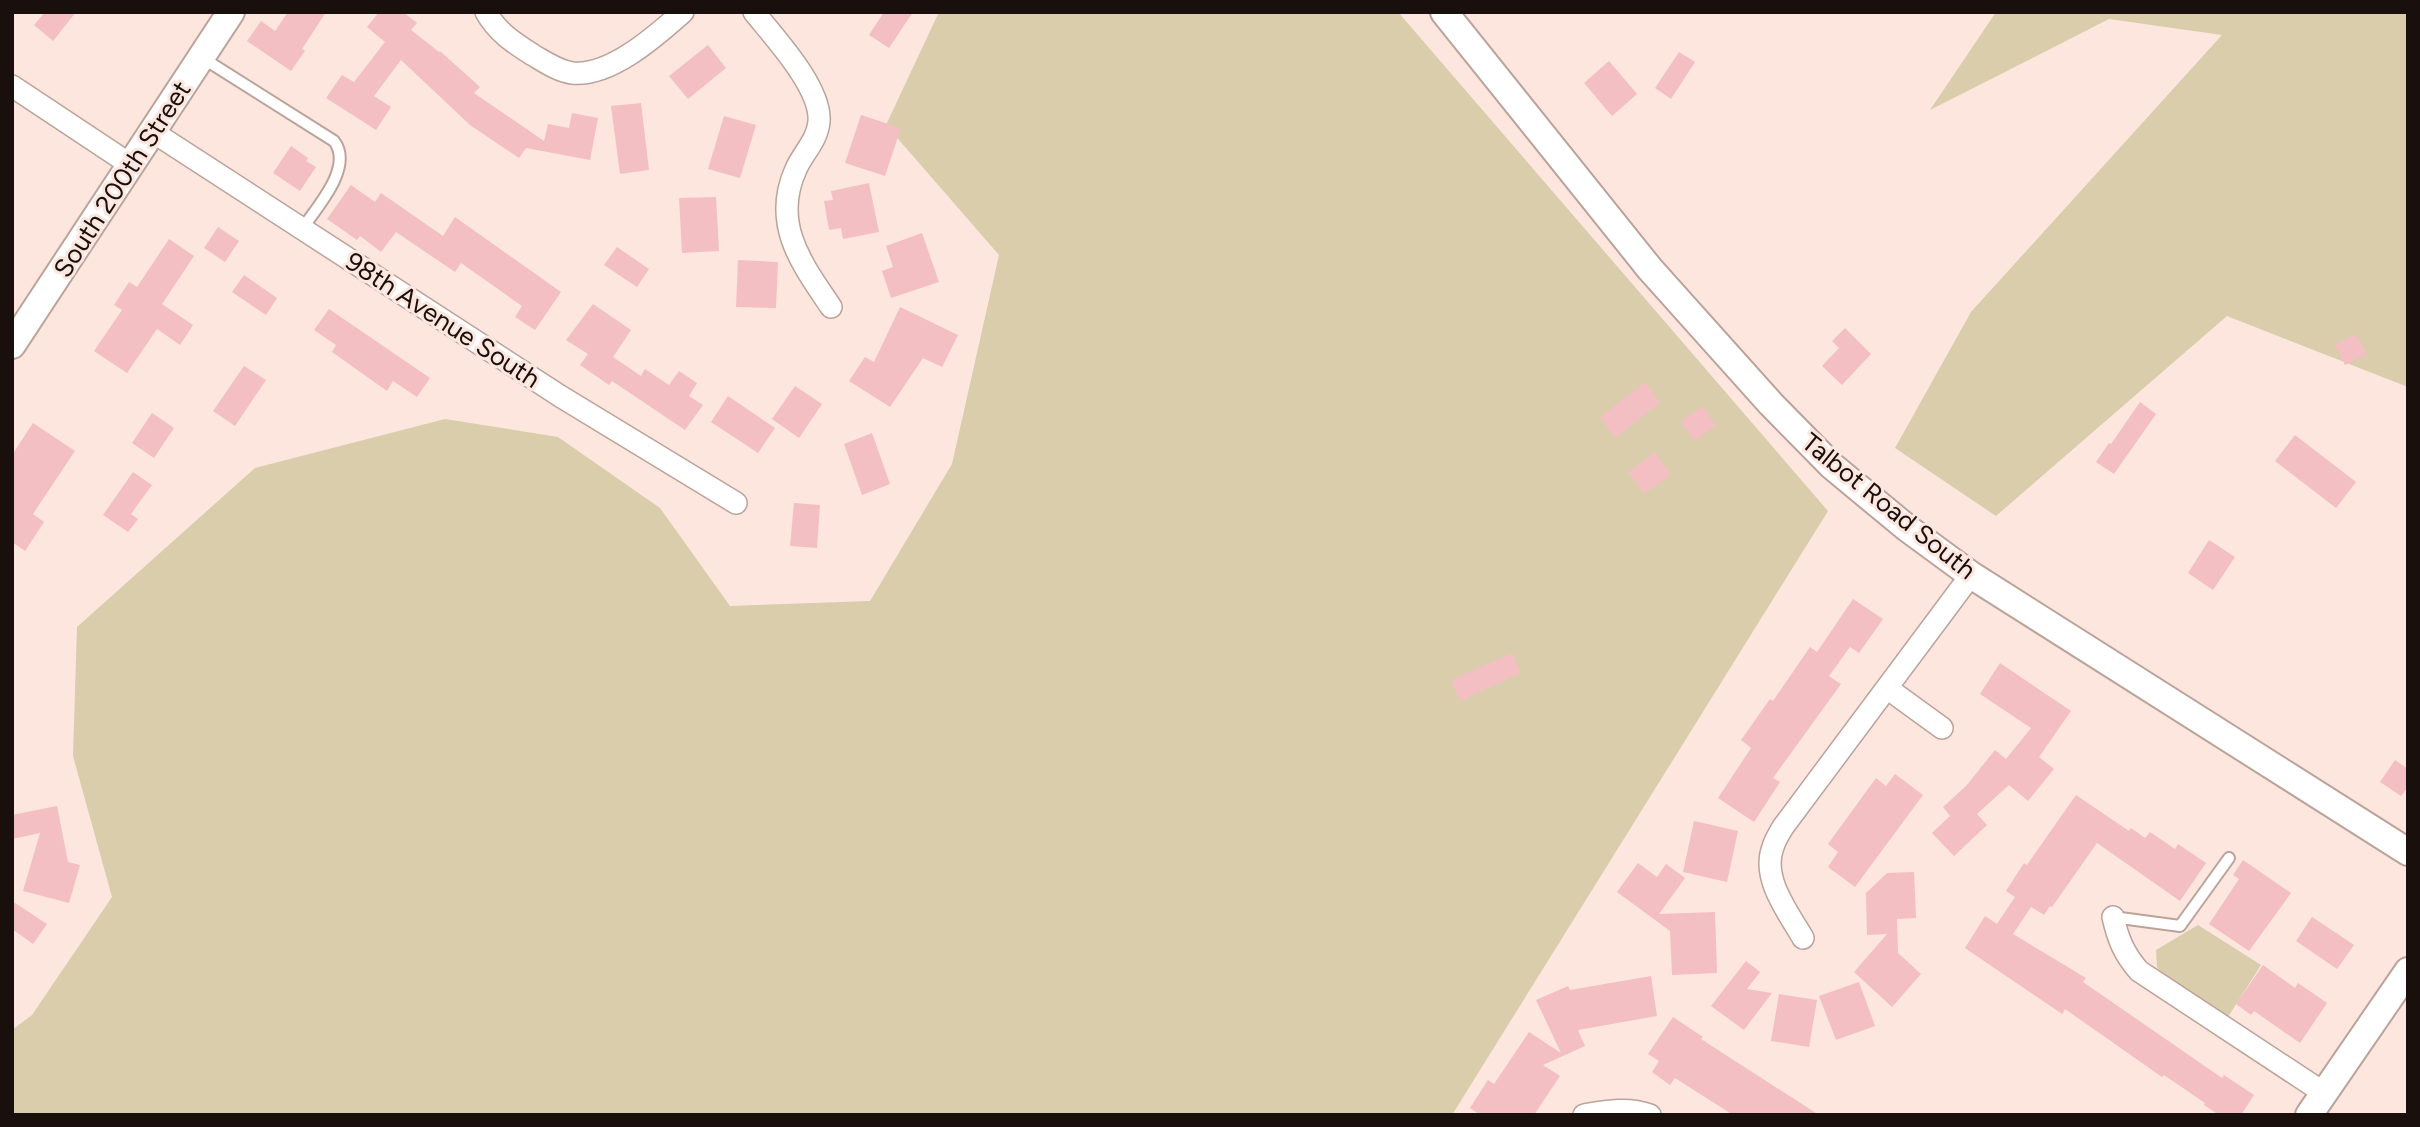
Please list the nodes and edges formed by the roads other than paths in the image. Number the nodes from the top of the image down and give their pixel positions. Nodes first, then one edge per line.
1 (231, 12) edge
2 (486, 12) edge
3 (683, 12) edge
4 (754, 12) edge
5 (1444, 12) edge
6 (201, 57) junction
7 (12, 86) edge
8 (153, 132) junction
9 (131, 165) junction
10 (302, 229) junction
11 (831, 307) dead end
12 (12, 345) edge
13 (736, 503) dead end
14 (1971, 575) junction
15 (1886, 688) junction
16 (1942, 728) dead end
17 (2408, 852) edge
18 (2229, 858) dead end
19 (2113, 916) joint
20 (1803, 938) dead end
21 (2408, 971) edge
22 (2316, 1104) edge
23 (1584, 1115) edge
24 (1650, 1115) edge

1 - 6 street, South 200th Street
2 - 3 street
4 - 11 street
5 - 14 street, Talbot Road South
6 - 8 street, South 200th Street
6 - 10 lane
7 - 9 street
8 - 9 street, South 200th Street
8 - 10 street, 98th Avenue South
9 - 12 street, South 200th Street
10 - 13 street, 98th Avenue South
14 - 15 street
14 - 17 street, Talbot Road South
15 - 16 street
15 - 20 street
18 - 19 lane
19 - 22 street
21 - 22 street
23 - 24 street

